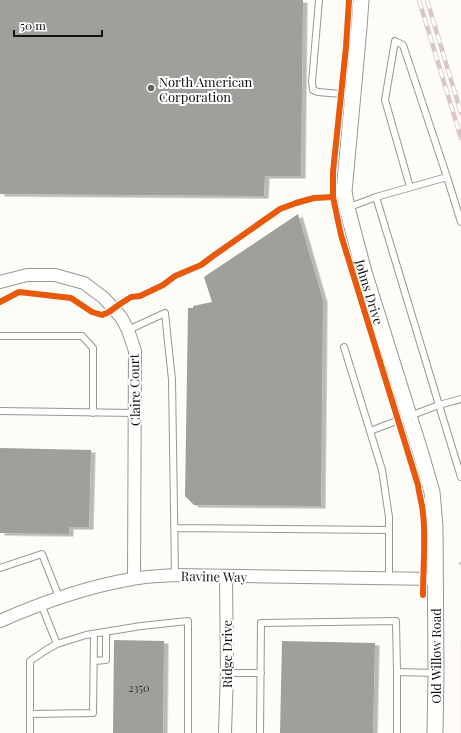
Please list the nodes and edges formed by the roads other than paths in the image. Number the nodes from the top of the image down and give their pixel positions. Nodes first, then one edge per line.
1 (319, 0) edge
2 (361, 0) edge
3 (353, 95) junction
4 (447, 177) junction
5 (410, 187) junction
6 (376, 197) junction
7 (347, 208) junction
8 (461, 222) edge
9 (0, 282) edge
10 (128, 330) junction
11 (0, 336) edge
12 (344, 347) dead end
13 (461, 399) edge
14 (440, 405) junction
15 (0, 411) edge
16 (93, 413) junction
17 (135, 413) junction
18 (409, 416) junction
19 (370, 431) junction
20 (461, 477) edge
21 (175, 528) junction
22 (389, 530) junction
23 (0, 568) edge
24 (175, 575) junction
25 (226, 576) junction
26 (389, 577) junction
27 (134, 578) junction
28 (435, 579) junction
29 (59, 597) junction
30 (41, 604) junction
31 (0, 621) edge
32 (106, 632) junction
33 (94, 634) junction
34 (57, 644) junction
35 (94, 661) junction
36 (397, 672) junction
37 (227, 673) junction
38 (261, 673) junction
39 (436, 673) junction
40 (30, 714) junction
41 (30, 733) edge
42 (188, 733) edge
43 (225, 733) edge
44 (260, 733) edge
45 (397, 733) edge
46 (435, 733) edge

1 - 3 lane
2 - 3 street, Johns Drive
3 - 7 street, Johns Drive
4 - 5 lane
4 - 5 lane
4 - 8 lane
5 - 6 lane
6 - 7 lane
6 - 14 lane
7 - 18 street, Johns Drive
9 - 10 street, Claire Court
10 - 17 street, Claire Court
10 - 21 lane
11 - 16 lane
12 - 19 lane
13 - 14 lane
14 - 18 lane
14 - 20 lane
15 - 16 lane
16 - 17 lane
17 - 27 street, Claire Court
18 - 19 lane
18 - 28 street, Johns Drive
19 - 22 lane
21 - 22 lane
21 - 24 lane
22 - 26 lane
23 - 29 lane
24 - 25 street, Ravine Way
24 - 27 street, Ravine Way
25 - 26 street, Ravine Way
25 - 37 street, Ridge Drive
26 - 28 street, Ravine Way
27 - 29 street, Ravine Way
28 - 39 street, Old Willow Road
29 - 30 street, Ravine Way
30 - 31 street, Ravine Way
30 - 34 lane
32 - 33 lane
32 - 35 lane
32 - 42 lane
33 - 34 lane
33 - 35 lane
34 - 40 lane
35 - 40 lane
36 - 38 lane
36 - 39 lane
36 - 45 lane
37 - 38 lane
37 - 43 street, Ridge Drive
38 - 44 lane
39 - 46 street, Old Willow Road
40 - 41 lane

